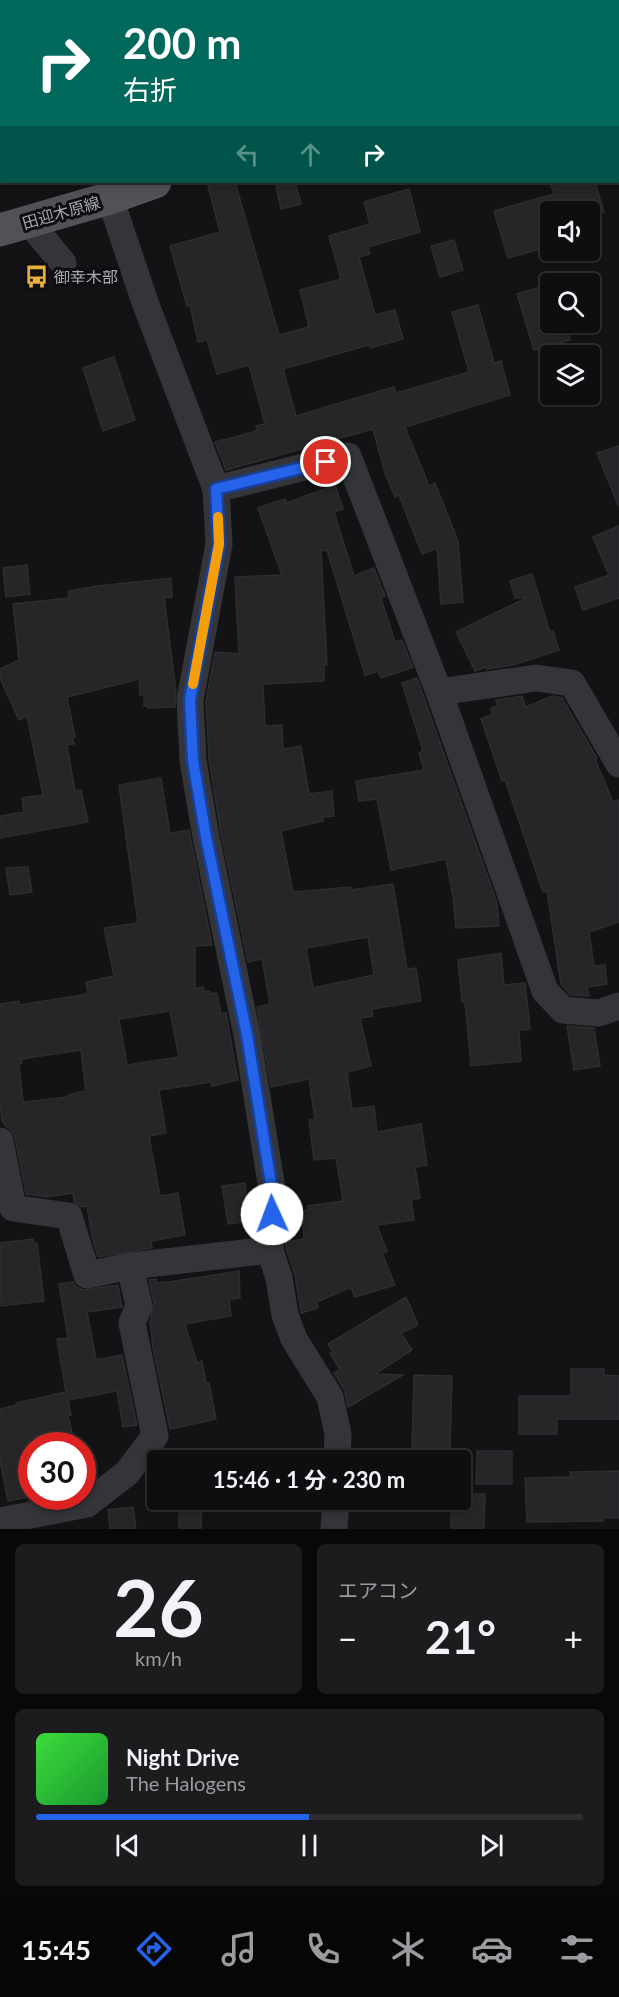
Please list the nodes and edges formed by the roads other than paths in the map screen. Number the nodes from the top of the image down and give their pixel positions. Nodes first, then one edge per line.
1 (152, 183) edge
2 (110, 198) junction
3 (14, 226) edge
4 (63, 263) dead end
5 (216, 489) junction
6 (439, 692) junction
7 (619, 764) edge
8 (619, 1006) edge
9 (0, 1141) edge
10 (270, 1250) junction
11 (130, 1266) junction
12 (337, 1450) edge
13 (335, 1510) edge
14 (0, 1521) edge
15 (334, 1529) edge

1 - 2 main road, 田迎木原線
2 - 3 main road, 田迎木原線
2 - 5 street
3 - 4 street
5 - 6 street
5 - 10 street
6 - 7 street
6 - 8 street
9 - 11 street
10 - 11 street
10 - 12 street
11 - 14 street
13 - 15 street

